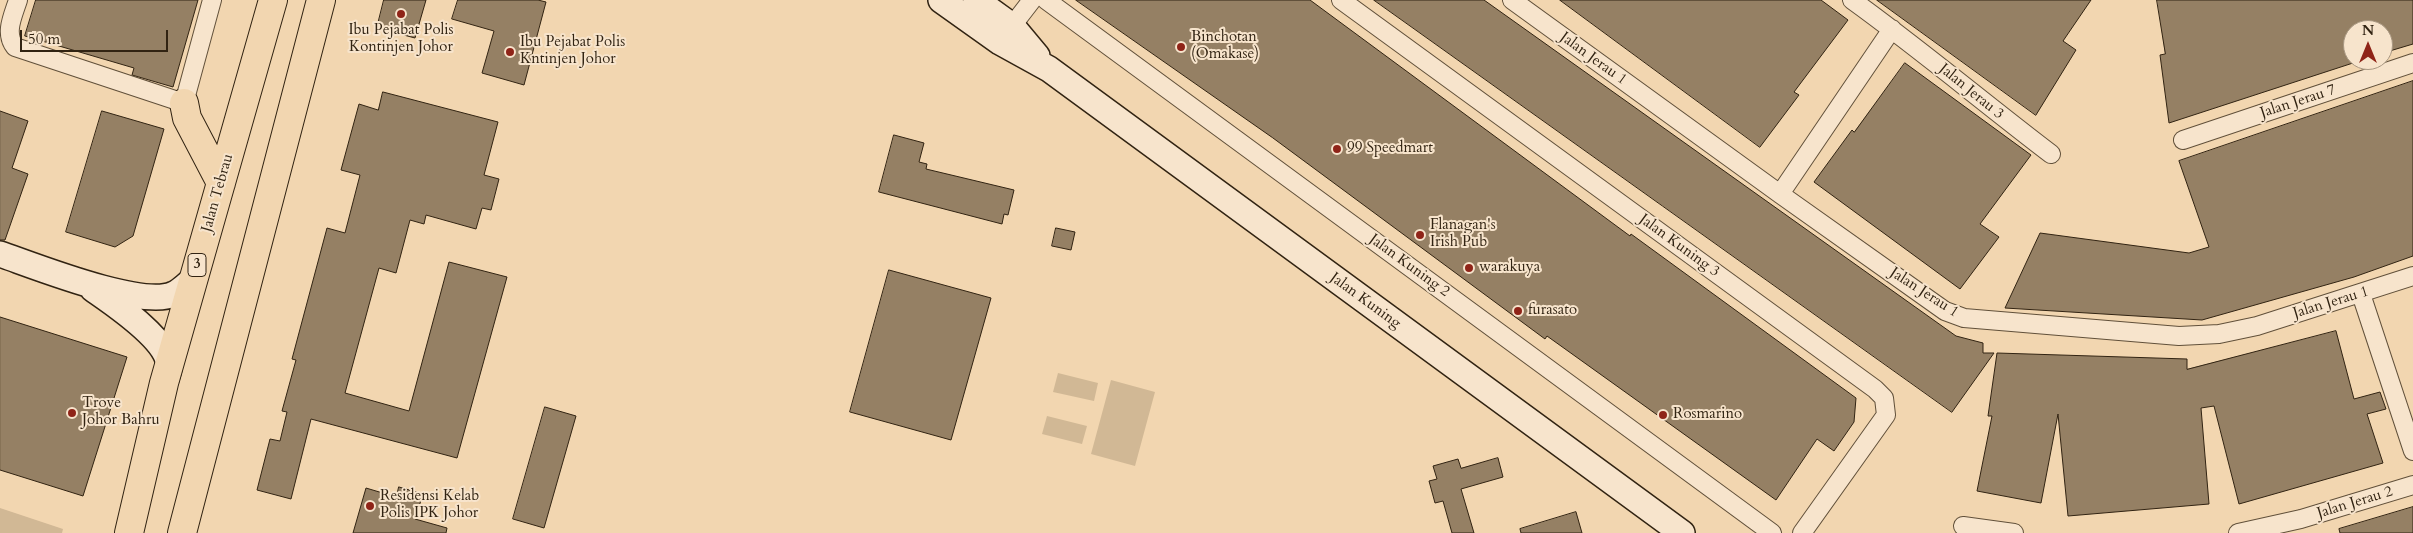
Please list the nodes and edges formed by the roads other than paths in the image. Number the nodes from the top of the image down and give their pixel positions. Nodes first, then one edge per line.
1 (18, 0) edge
2 (212, 0) edge
3 (273, 0) edge
4 (321, 0) edge
5 (941, 0) edge
6 (976, 0) edge
7 (1032, 0) edge
8 (1046, 0) edge
9 (1341, 0) edge
10 (1512, 0) edge
11 (1852, 0) edge
12 (1892, 29) junction
13 (1006, 34) junction
14 (2413, 63) edge
15 (184, 103) junction
16 (2183, 140) dead end
17 (2051, 154) dead end
18 (221, 183) junction
19 (1780, 194) junction
20 (0, 254) edge
21 (2413, 276) edge
22 (193, 280) junction
23 (85, 283) junction
24 (2361, 294) junction
25 (164, 384) junction
26 (2413, 451) edge
27 (2413, 485) edge
28 (1963, 526) dead end
29 (129, 533) edge
30 (182, 533) edge
31 (1682, 533) edge
32 (1772, 533) edge
33 (1802, 533) edge
34 (2014, 533) edge
35 (2238, 533) edge

1 - 15 street
2 - 15 street
3 - 18 highway, Jalan Tebrau / 3
4 - 30 highway
5 - 13 street, Jalan Kuning
6 - 13 street, Jalan Kuning
7 - 13 street
8 - 32 street, Jalan Kuning 2
9 - 33 street, Jalan Kuning 3
10 - 19 street, Jalan Jerau 1
11 - 12 street, Jalan Jerau 3
12 - 17 street, Jalan Jerau 3
12 - 19 street
13 - 31 street, Jalan Kuning
14 - 16 street, Jalan Jerau 7
15 - 18 highway
18 - 22 highway, Jalan Tebrau / 3
19 - 24 street, Jalan Jerau 1
20 - 23 street
21 - 24 street, Jalan Jerau 1
22 - 23 street
22 - 25 highway, Jalan Tebrau / 3
23 - 25 street
24 - 26 street
25 - 29 highway, Jalan Tebrau / 3
27 - 35 street, Jalan Jerau 2
28 - 34 street

